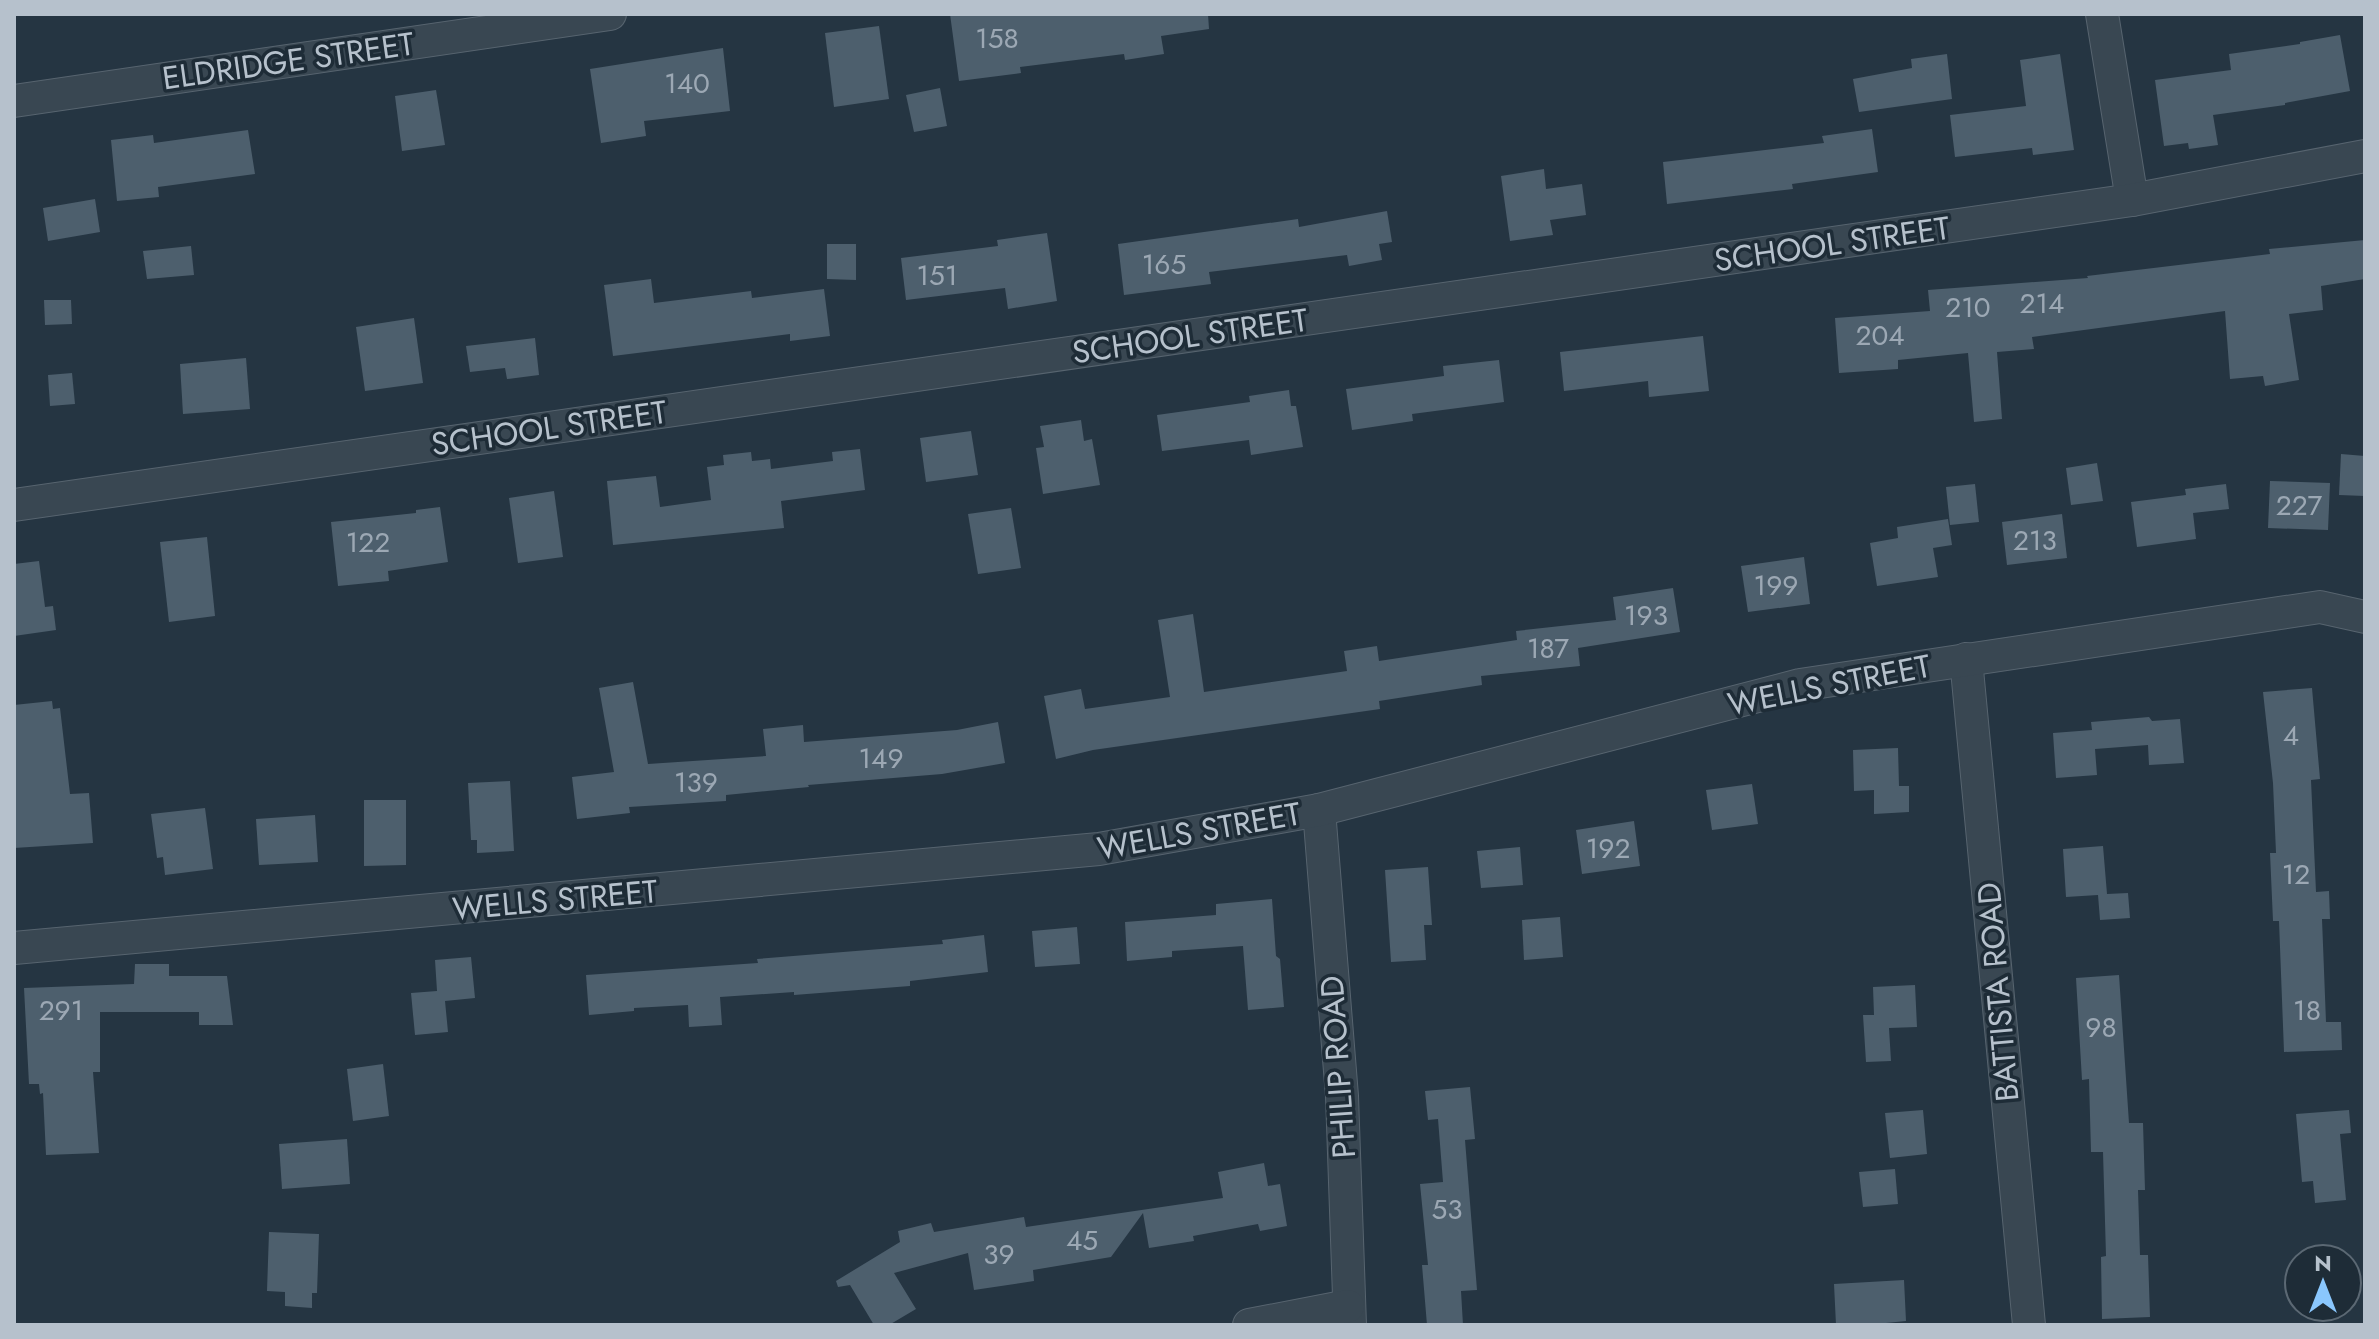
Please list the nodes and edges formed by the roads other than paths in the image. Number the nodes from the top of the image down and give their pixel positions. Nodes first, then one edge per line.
1 (610, 14) edge
2 (2102, 14) edge
3 (14, 101) edge
4 (2365, 156) edge
5 (2132, 200) junction
6 (14, 505) edge
7 (2365, 616) edge
8 (1966, 659) junction
9 (1319, 810) junction
10 (14, 948) edge
11 (1349, 1316) edge
12 (1249, 1325) edge
13 (2029, 1325) edge

1 - 3 street, ELDRIDGE STREET
2 - 5 street
4 - 5 street, SCHOOL STREET
5 - 6 street, SCHOOL STREET
7 - 8 street, WELLS STREET
8 - 9 street, WELLS STREET
8 - 13 street, BATTISTA ROAD
9 - 10 street, WELLS STREET
9 - 11 street, PHILIP ROAD
11 - 12 street

